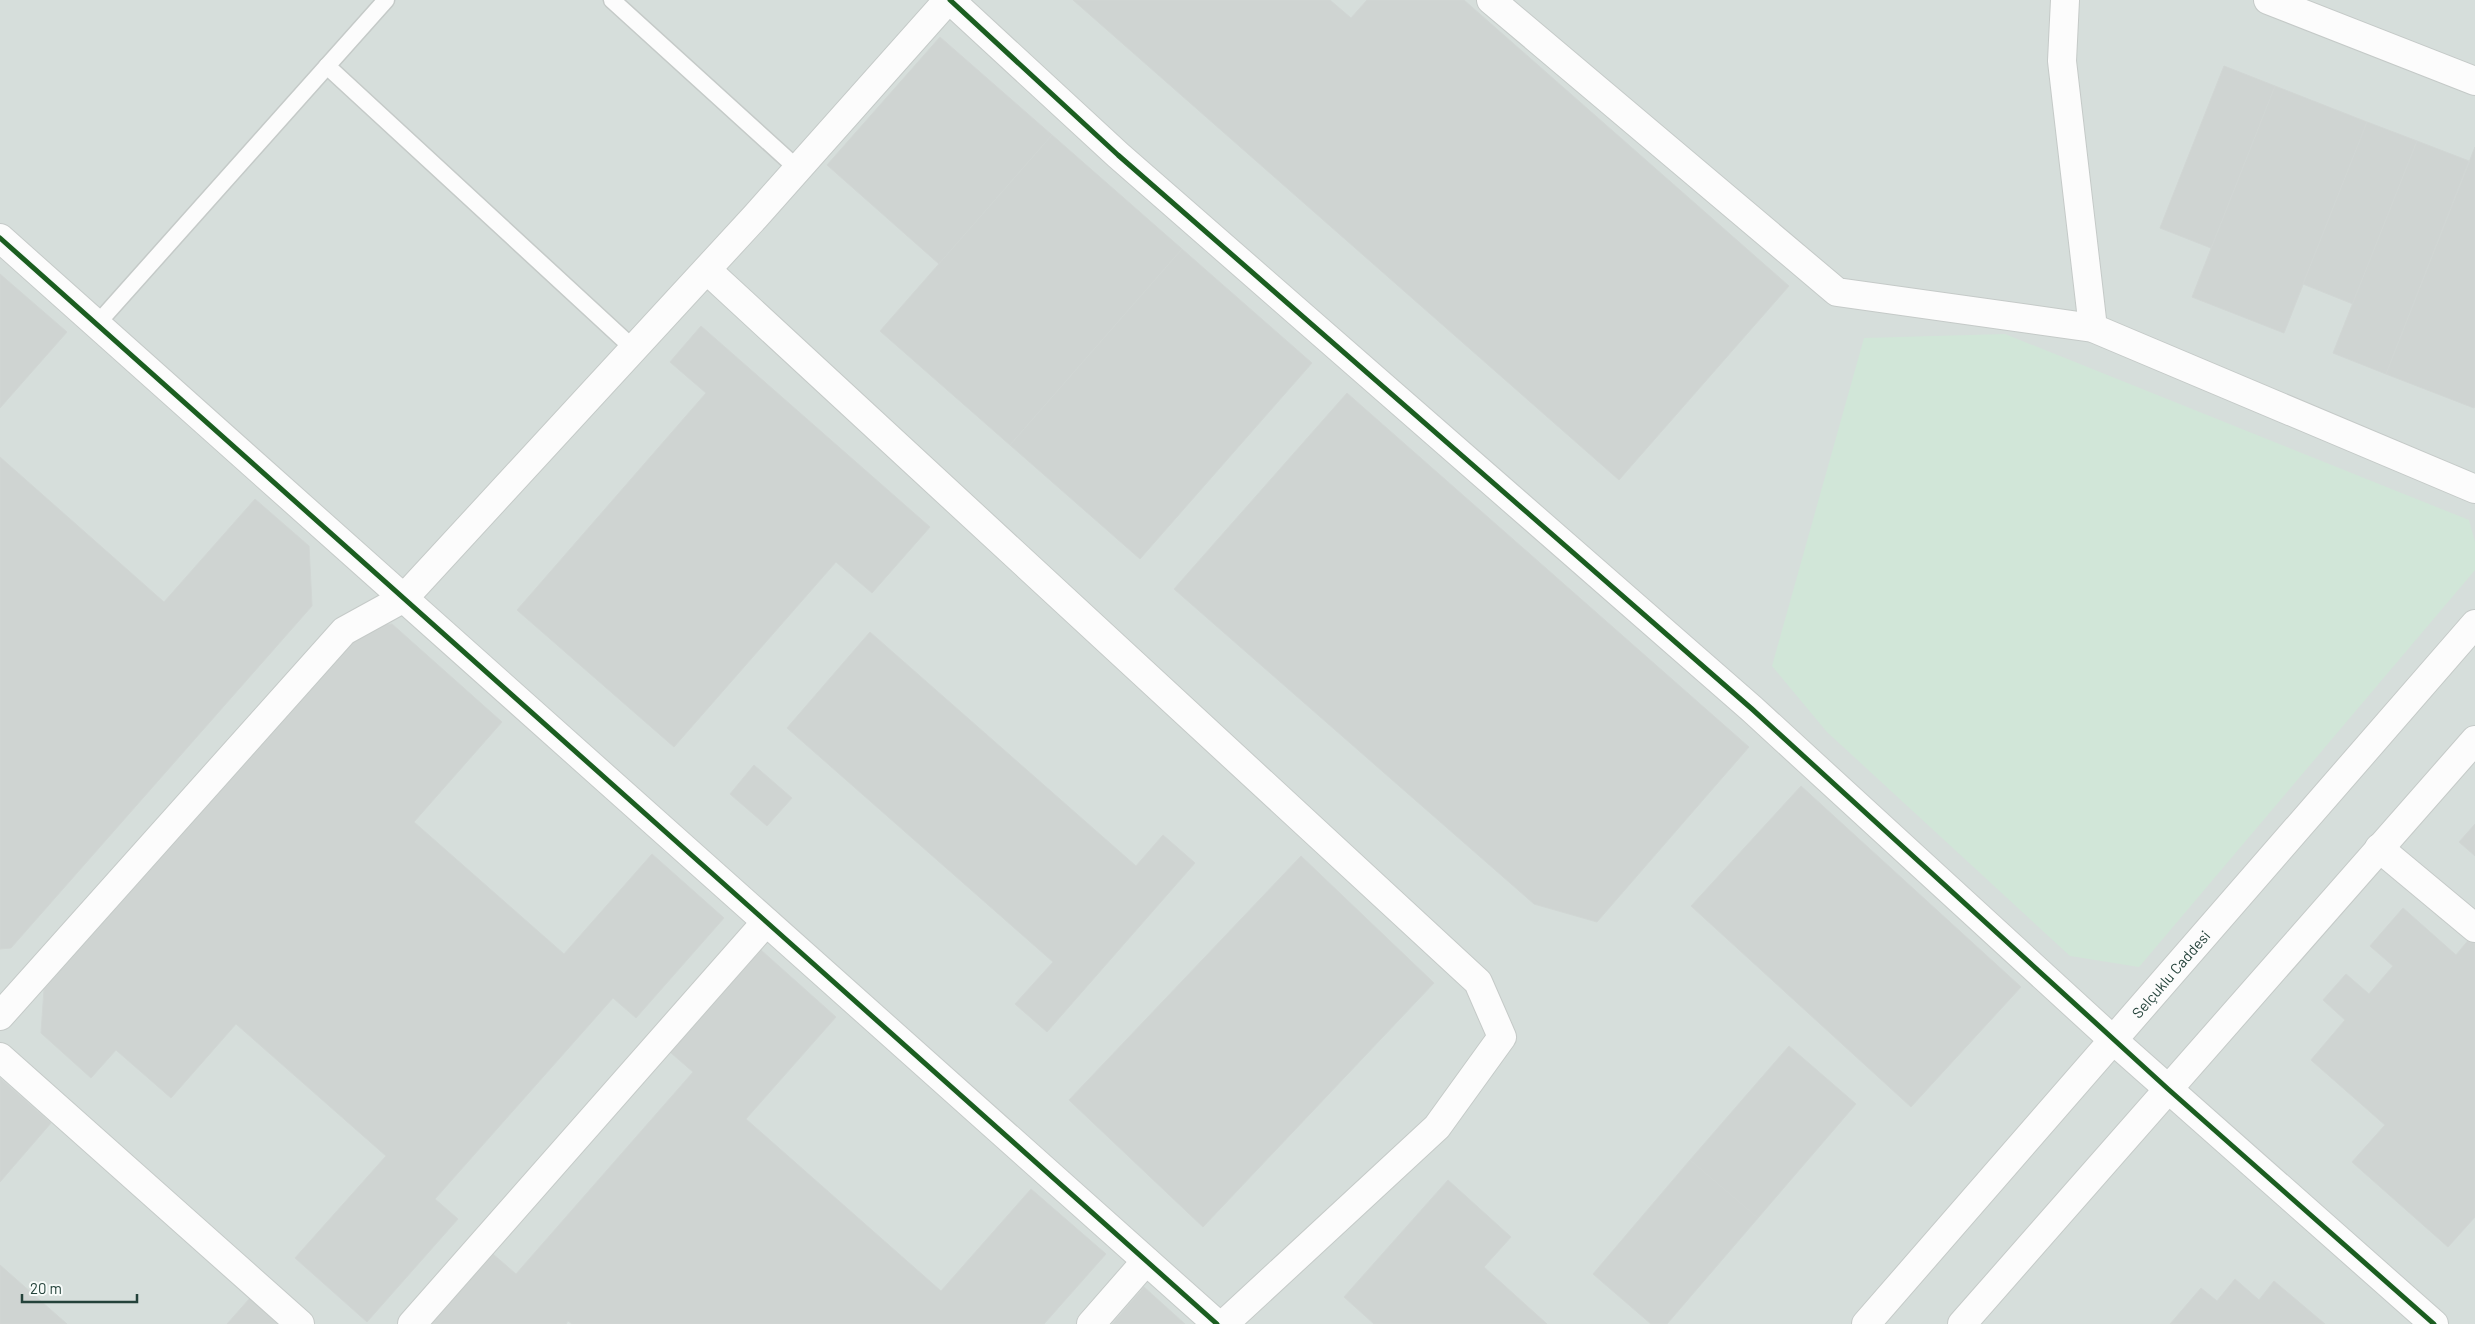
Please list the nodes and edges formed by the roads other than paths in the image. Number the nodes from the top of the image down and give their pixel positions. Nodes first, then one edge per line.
1 (386, 0) edge
2 (612, 0) edge
3 (949, 0) edge
4 (1491, 0) edge
5 (2065, 0) edge
6 (2268, 0) edge
7 (327, 66) junction
8 (2475, 81) edge
9 (798, 169) junction
10 (0, 238) edge
11 (707, 270) junction
12 (97, 324) junction
13 (2093, 328) junction
14 (634, 349) junction
15 (2475, 489) edge
16 (404, 598) junction
17 (2475, 624) edge
18 (2475, 740) edge
19 (2379, 848) junction
20 (766, 922) junction
21 (2475, 928) edge
22 (0, 1016) edge
23 (2114, 1040) junction
24 (0, 1057) edge
25 (2168, 1090) junction
26 (1146, 1261) junction
27 (300, 1324) edge
28 (412, 1324) edge
29 (1091, 1324) edge
30 (1217, 1324) edge
31 (1224, 1324) edge
32 (1866, 1324) edge
33 (1962, 1324) edge
34 (2434, 1324) edge

1 - 7 lane
2 - 9 lane
3 - 9 street
3 - 23 street
4 - 13 street
5 - 13 street
6 - 8 street
7 - 12 lane
7 - 14 lane
9 - 11 street
10 - 12 street
11 - 14 street
11 - 31 street
12 - 16 street
13 - 15 street
14 - 16 street
16 - 20 street
16 - 22 street
17 - 23 street, Selçuklu Caddesi
18 - 19 street
19 - 21 street
19 - 25 street
20 - 26 street
20 - 28 street
23 - 25 street
23 - 32 street, Selçuklu Caddesi
24 - 27 street
25 - 33 street
25 - 34 street
26 - 29 street
26 - 30 street

